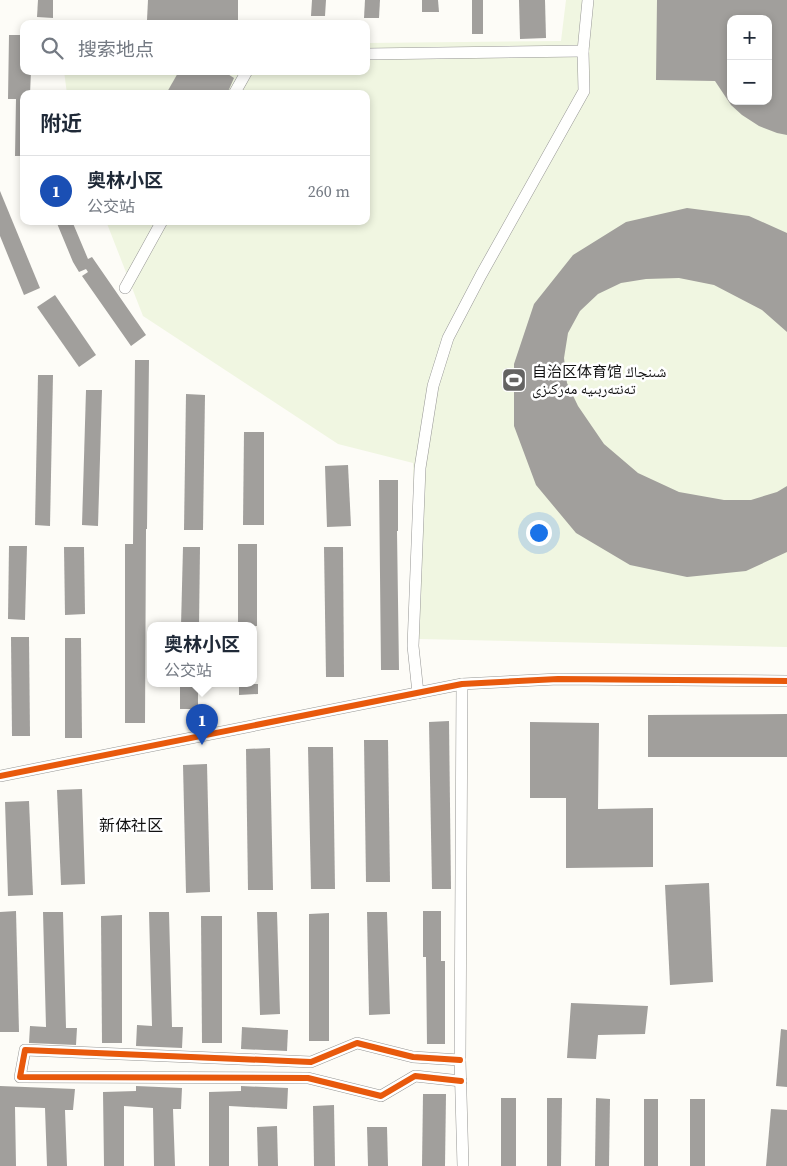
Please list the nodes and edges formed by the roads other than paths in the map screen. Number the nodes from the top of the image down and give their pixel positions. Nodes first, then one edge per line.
1 (588, 0) edge
2 (583, 51) junction
3 (370, 54) edge
4 (245, 75) edge
5 (236, 90) edge
6 (160, 225) edge
7 (125, 288) dead end
8 (787, 681) edge
9 (462, 684) junction
10 (418, 693) junction
11 (0, 776) edge
12 (460, 1060) junction
13 (461, 1081) junction
14 (463, 1166) edge

1 - 2 street
2 - 3 street
2 - 10 street
4 - 5 street
6 - 7 street
8 - 9 street
9 - 10 street
9 - 12 street
10 - 11 street
12 - 13 street
12 - 13 street
13 - 14 street

